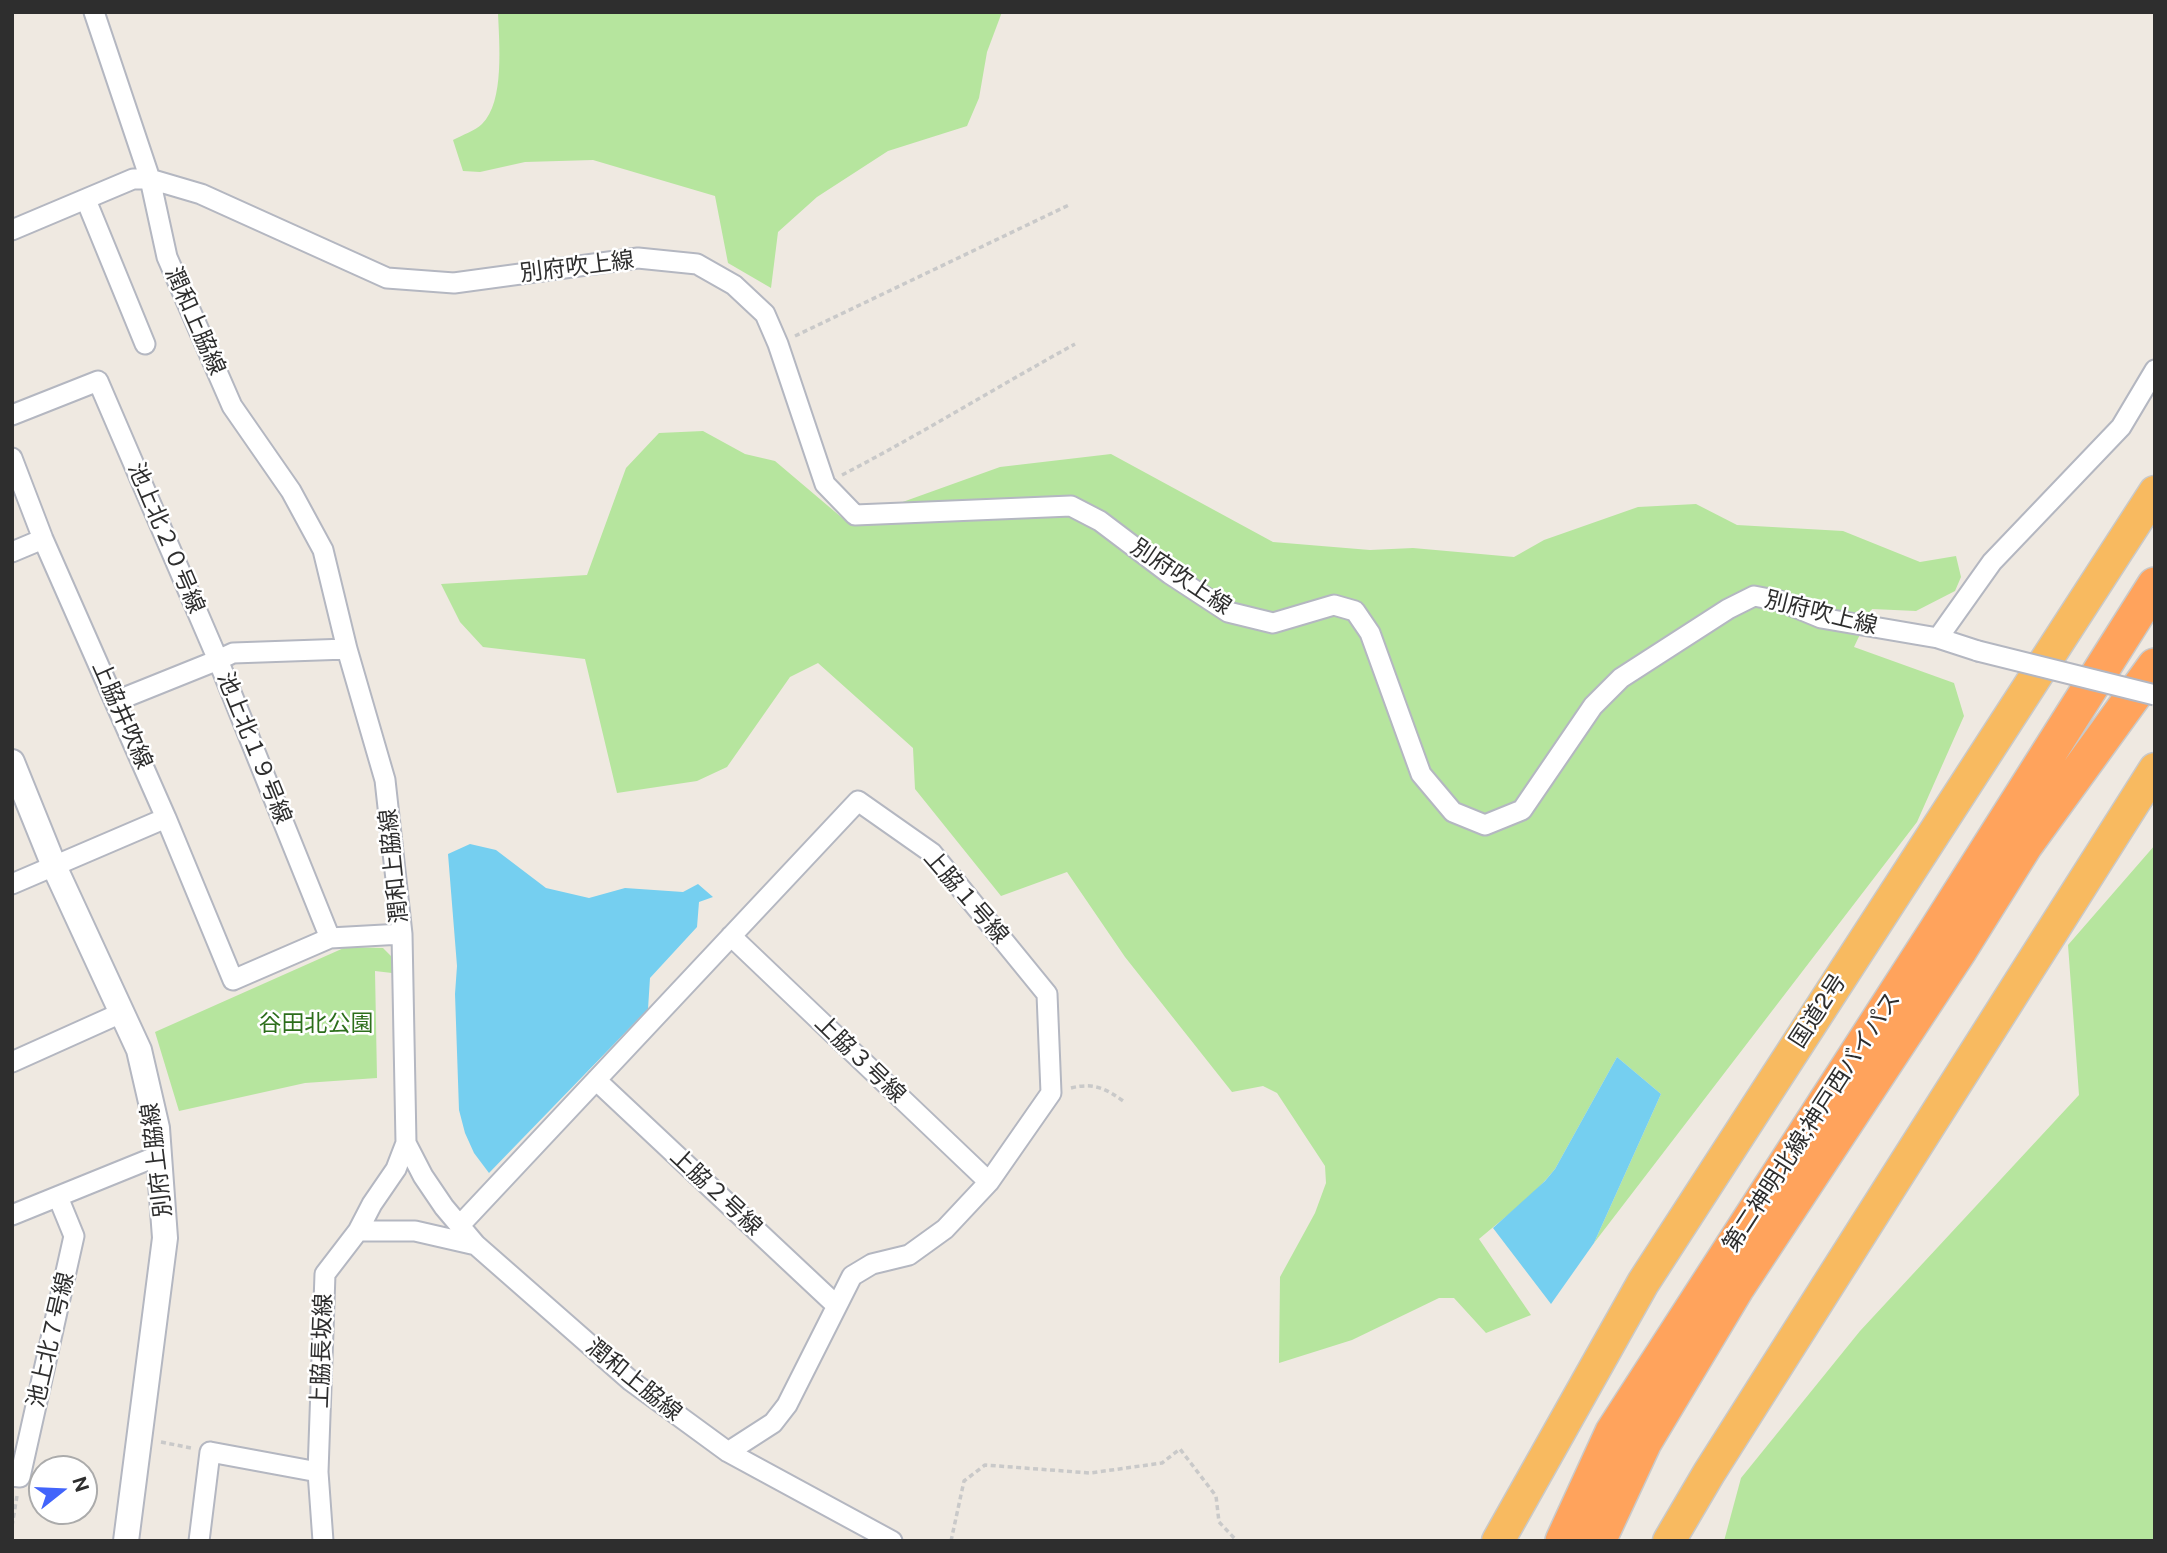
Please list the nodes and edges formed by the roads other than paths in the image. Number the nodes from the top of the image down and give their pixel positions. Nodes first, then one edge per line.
1 (93, 12) edge
2 (150, 179) junction
3 (86, 200) junction
4 (12, 230) edge
5 (145, 344) dead end
6 (2155, 370) edge
7 (12, 415) edge
8 (12, 458) edge
9 (2155, 492) edge
10 (43, 539) junction
11 (12, 552) edge
12 (2155, 585) edge
13 (1938, 638) junction
14 (347, 649) junction
15 (218, 660) junction
16 (2155, 666) edge
17 (2155, 695) edge
18 (116, 701) junction
19 (12, 762) edge
20 (2155, 769) edge
21 (166, 818) junction
22 (54, 866) junction
23 (12, 884) edge
24 (402, 934) junction
25 (731, 936) junction
26 (330, 938) junction
27 (121, 1013) junction
28 (12, 1062) edge
29 (596, 1080) junction
30 (406, 1143) junction
31 (160, 1155) junction
32 (989, 1182) junction
33 (58, 1197) junction
34 (12, 1215) edge
35 (461, 1224) junction
36 (358, 1231) junction
37 (476, 1245) junction
38 (836, 1305) junction
39 (728, 1452) junction
40 (318, 1472) junction
41 (16, 1477) edge
42 (126, 1541) edge
43 (200, 1541) edge
44 (323, 1541) edge
45 (892, 1541) edge
46 (1498, 1541) edge
47 (1563, 1541) edge
48 (1598, 1541) edge
49 (1669, 1541) edge

1 - 2 street, 潤和上脇線
2 - 3 street
2 - 13 street, 別府吹上線
2 - 14 street, 潤和上脇線
3 - 4 street
3 - 5 street
6 - 13 street
7 - 15 street, 池上北２０号線
8 - 10 street, 上脇井吹線
9 - 46 highway, 国道2号
10 - 11 street
10 - 18 street, 上脇井吹線
12 - 47 highway, 第二神明北線;神戸西バイパス
13 - 17 street, 別府吹上線, bridge
14 - 15 street
14 - 24 street, 潤和上脇線
15 - 18 street, 池上北１９号線
15 - 26 street, 池上北１９号線
16 - 48 highway, 第二神明北線;神戸西バイパス
18 - 21 street, 上脇井吹線
19 - 22 street, 別府上脇線
20 - 49 highway
21 - 22 street
21 - 26 street, 上脇井吹線
22 - 23 street
22 - 27 street, 別府上脇線
24 - 26 street
24 - 30 street, 潤和上脇線
25 - 29 street, 上脇１号線
25 - 32 street, 上脇３号線
25 - 32 street, 上脇１号線
27 - 28 street
27 - 31 street, 別府上脇線
29 - 35 street, 上脇１号線
29 - 38 street, 上脇２号線
30 - 35 street, 潤和上脇線
30 - 36 street, 上脇長坂線
31 - 33 street
31 - 42 street, 別府上脇線
32 - 38 street
33 - 34 street
33 - 41 street, 池上北７号線
35 - 37 street, 潤和上脇線
36 - 37 street
36 - 40 street, 上脇長坂線
37 - 39 street, 潤和上脇線
38 - 39 street
39 - 45 street, 潤和上脇線
40 - 43 street
40 - 44 street, 上脇長坂線

